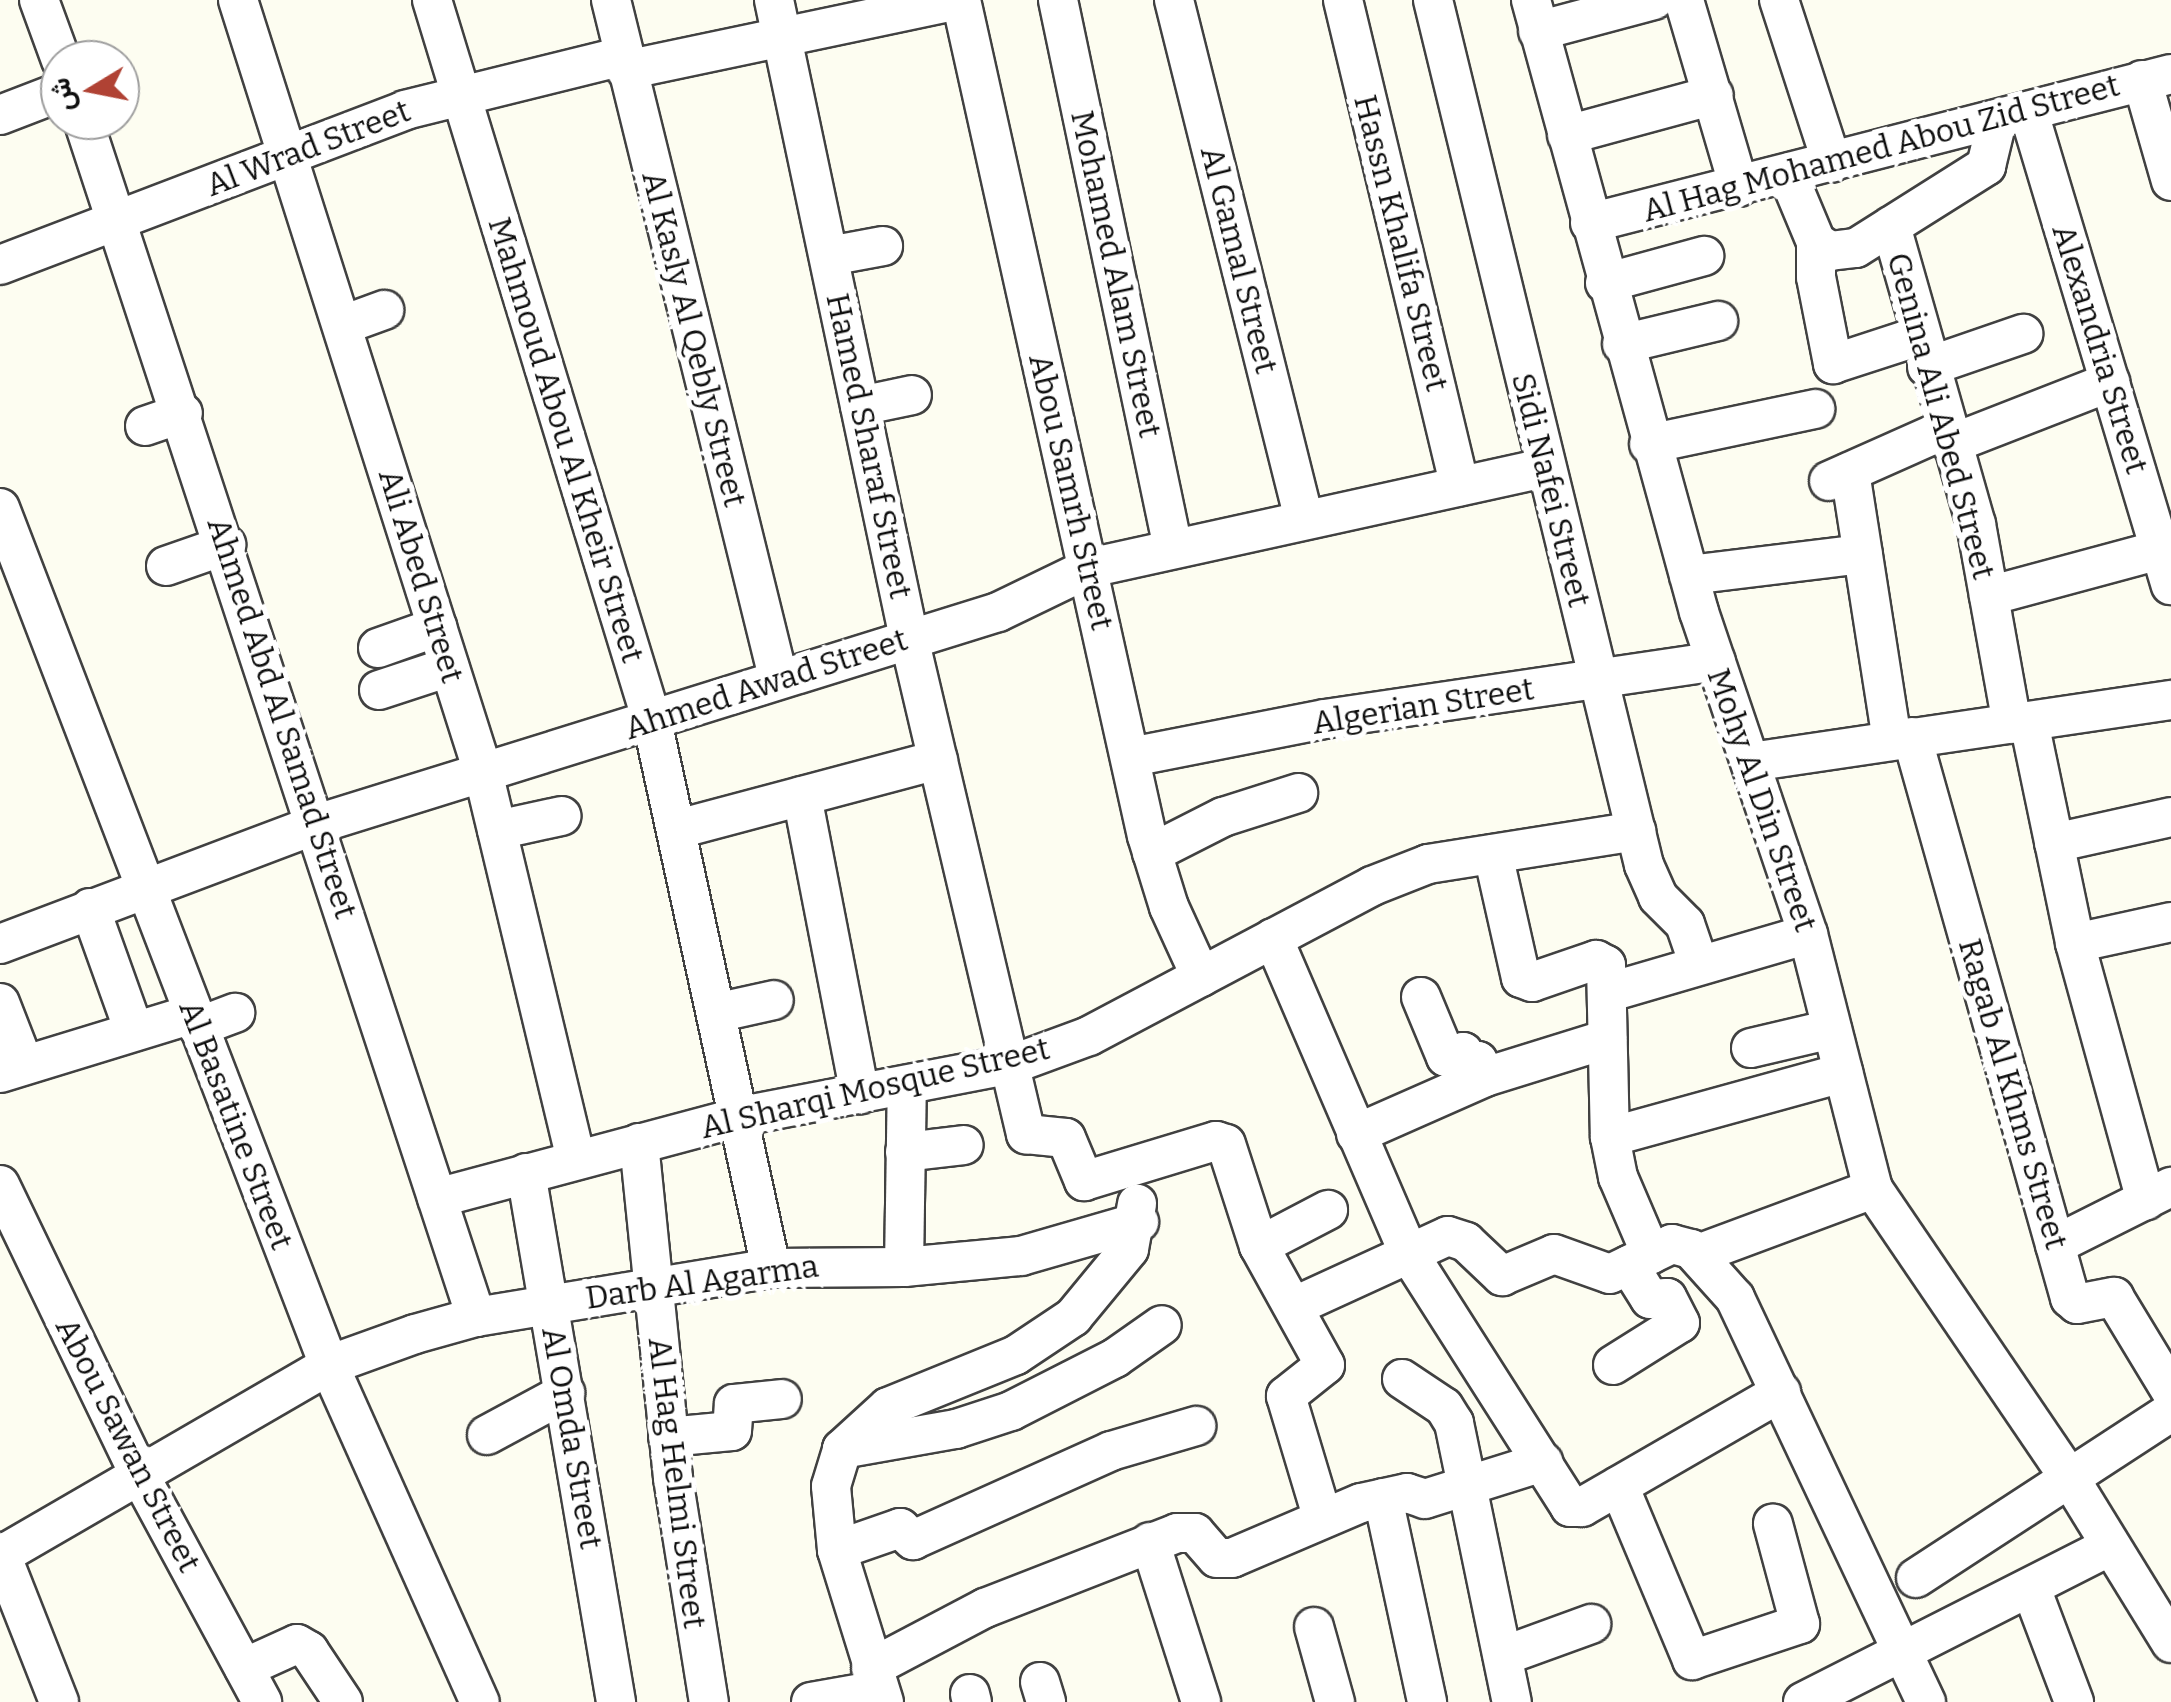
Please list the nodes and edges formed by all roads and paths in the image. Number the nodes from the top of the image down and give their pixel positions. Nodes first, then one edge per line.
1 (39, 0) edge
2 (238, 0) edge
3 (432, 0) edge
4 (611, 0) edge
5 (774, 0) edge
6 (959, 0) edge
7 (1058, 0) edge
8 (1342, 0) edge
9 (1432, 0) edge
10 (1654, 0) edge
11 (1684, 0) edge
12 (1779, 0) edge
13 (1180, 2) edge
14 (1534, 16) edge
15 (782, 37) junction
16 (54, 40) edge
17 (625, 63) junction
18 (2156, 77) edge
19 (461, 93) junction
20 (1714, 94) junction
21 (40, 100) edge
22 (0, 116) edge
23 (2013, 117) junction
24 (1567, 136) junction
25 (90, 140) edge
26 (290, 155) junction
27 (1832, 163) junction
28 (1788, 175) junction
29 (2171, 181) edge
30 (1739, 187) junction
31 (120, 220) junction
32 (1590, 223) junction
33 (1891, 226) junction
34 (1816, 242) junction
35 (884, 246) dead end
36 (829, 256) junction
37 (1704, 256) dead end
38 (0, 265) edge
39 (1605, 283) junction
40 (384, 310) dead end
41 (1718, 320) dead end
42 (343, 325) junction
43 (2022, 334) dead end
44 (1622, 344) junction
45 (1922, 352) junction
46 (1818, 382) junction
47 (2110, 382) junction
48 (912, 394) dead end
49 (860, 406) junction
50 (183, 413) junction
51 (145, 426) dead end
52 (1948, 437) junction
53 (1649, 444) junction
54 (1544, 468) junction
55 (1460, 486) junction
56 (0, 508) edge
57 (1304, 519) junction
58 (226, 546) junction
59 (1173, 548) junction
60 (1863, 554) junction
61 (10, 563) edge
62 (166, 566) dead end
63 (2166, 567) edge
64 (1089, 568) junction
65 (1689, 575) junction
66 (1989, 596) junction
67 (437, 626) junction
68 (909, 638) junction
69 (378, 648) dead end
70 (1716, 662) junction
71 (449, 666) junction
72 (778, 677) junction
73 (1600, 680) junction
74 (378, 690) dead end
75 (2171, 700) edge
76 (652, 721) junction
77 (2020, 723) junction
78 (1902, 739) junction
79 (550, 751) junction
80 (1131, 757) junction
81 (938, 760) junction
82 (1752, 762) junction
83 (483, 772) junction
84 (1298, 793) dead end
85 (802, 796) junction
86 (2171, 817) edge
87 (317, 824) junction
88 (678, 828) junction
89 (497, 830) junction
90 (1636, 831) junction
91 (2054, 843) junction
92 (1152, 853) junction
93 (1492, 854) junction
94 (144, 885) junction
95 (90, 908) junction
96 (2171, 922) edge
97 (1808, 934) junction
98 (1273, 938) junction
99 (2075, 943) junction
100 (0, 944) edge
101 (1700, 965) junction
102 (1606, 976) junction
103 (1201, 977) junction
104 (1421, 997) dead end
105 (774, 1000) dead end
106 (0, 1004) edge
107 (720, 1012) junction
108 (235, 1014) dead end
109 (196, 1021) junction
110 (1832, 1029) junction
111 (134, 1031) junction
112 (1607, 1039) junction
113 (1751, 1048) dead end
114 (1013, 1064) junction
115 (11, 1067) edge
116 (1843, 1073) junction
117 (1485, 1076) junction
118 (906, 1084) junction
119 (860, 1094) junction
120 (742, 1116) junction
121 (1356, 1134) junction
122 (1610, 1137) junction
123 (638, 1143) junction
124 (964, 1146) dead end
125 (905, 1152) junction
126 (576, 1160) junction
127 (1130, 1170) junction
128 (526, 1174) junction
129 (0, 1185) edge
130 (1873, 1189) junction
131 (2158, 1194) edge
132 (438, 1198) junction
133 (1328, 1210) dead end
134 (1139, 1222) junction
135 (2055, 1245) junction
136 (1259, 1246) junction
137 (1410, 1254) junction
138 (1698, 1254) junction
139 (1640, 1259) junction
140 (904, 1267) junction
141 (771, 1268) junction
142 (652, 1285) junction
143 (550, 1304) junction
144 (1295, 1306) junction
145 (476, 1317) junction
146 (1162, 1324) dead end
147 (329, 1366) junction
148 (1613, 1366) dead end
149 (1402, 1380) dead end
150 (2171, 1390) edge
151 (564, 1392) junction
152 (1781, 1392) junction
153 (782, 1399) dead end
154 (2171, 1412) edge
155 (1196, 1426) dead end
156 (488, 1435) dead end
157 (668, 1436) junction
158 (842, 1449) junction
159 (1543, 1462) junction
160 (140, 1476) junction
161 (2072, 1482) junction
162 (1468, 1484) junction
163 (1620, 1486) junction
164 (1383, 1498) junction
165 (1322, 1516) junction
166 (1773, 1524) dead end
167 (1150, 1542) junction
168 (2111, 1546) junction
169 (837, 1550) junction
170 (0, 1555) edge
171 (1916, 1578) dead end
172 (2031, 1588) junction
173 (1591, 1624) dead end
174 (1314, 1627) dead end
175 (2171, 1643) edge
176 (1904, 1652) junction
177 (1503, 1656) junction
178 (244, 1668) junction
179 (878, 1687) edge
180 (59, 1702) edge
181 (262, 1702) edge
182 (344, 1702) edge
183 (480, 1702) edge
184 (616, 1702) edge
185 (709, 1702) edge
186 (810, 1702) edge
187 (1201, 1702) edge
188 (1335, 1702) edge
189 (1427, 1702) edge
190 (1512, 1702) edge
191 (1803, 1702) edge
192 (1926, 1702) edge
193 (2074, 1702) edge

1 - 16 street
2 - 26 street, Ali Abed Street
3 - 19 street, Mahmoud Abou Al Kheir Street
4 - 17 street, Al Kasly Al Qebly Street
5 - 15 street, Hamed Sharaf Street
6 - 15 street, Al Wrad Street
6 - 64 street, Abou Samrh Street
7 - 59 street, Mohamed Alam Street
8 - 55 street, Hassn Khalifa Street
9 - 54 street, Sidi Nafei Street
10 - 14 street
11 - 20 street
12 - 27 street
13 - 57 street, Al Gamal Street
14 - 24 street, Mohy Al Din Street
15 - 17 street, Al Wrad Street
15 - 36 street, Hamed Sharaf Street
17 - 19 street, Al Wrad Street
17 - 72 street, Al Kasly Al Qebly Street
18 - 23 street, Al Hag Mohamed Abou Zid Street
18 - 29 street
19 - 26 street, Al Wrad Street
19 - 76 street, Mahmoud Abou Al Kheir Street
20 - 24 street
20 - 30 street
21 - 22 street
23 - 27 street, Al Hag Mohamed Abou Zid Street
23 - 33 street
23 - 47 street, Alexandria Street
24 - 32 street, Mohy Al Din Street
25 - 31 street, Ahmed Abd Al Samad Street
26 - 31 street, Al Wrad Street
26 - 42 street, Ali Abed Street
27 - 28 street, Al Hag Mohamed Abou Zid Street
28 - 30 street, Al Hag Mohamed Abou Zid Street
28 - 34 street
30 - 32 street, Al Hag Mohamed Abou Zid Street
31 - 38 street, Al Wrad Street
31 - 50 street, Ahmed Abd Al Samad Street
32 - 39 street, Mohy Al Din Street
33 - 34 street
33 - 45 street, Genina Ali Abed Street
34 - 46 street
35 - 36 street
36 - 49 street, Hamed Sharaf Street
37 - 39 street
39 - 44 street, Mohy Al Din Street
40 - 42 street
41 - 44 street
42 - 67 street, Ali Abed Street
43 - 45 street
44 - 53 street, Mohy Al Din Street
45 - 46 street
45 - 52 street, Genina Ali Abed Street
46 - 53 street
47 - 52 street
47 - 63 street, Alexandria Street
48 - 49 street
49 - 68 street, Hamed Sharaf Street
50 - 51 street
50 - 58 street, Ahmed Abd Al Samad Street
52 - 60 street, Ragab Al Khms Street
52 - 66 street, Genina Ali Abed Street
53 - 65 street, Mohy Al Din Street
54 - 55 street, Ahmed Awad Street
54 - 73 street, Sidi Nafei Street
55 - 57 street, Ahmed Awad Street
56 - 61 street, Al Basatine Street
57 - 59 street, Ahmed Awad Street
58 - 62 street
58 - 87 street, Ahmed Abd Al Samad Street
59 - 64 street, Ahmed Awad Street
60 - 65 street
60 - 78 street, Ragab Al Khms Street
61 - 94 street, Al Basatine Street
63 - 66 street
64 - 68 street, Ahmed Awad Street
64 - 80 street, Abou Samrh Street
65 - 70 street, Mohy Al Din Street
66 - 77 street, Genina Ali Abed Street
67 - 69 street
67 - 71 street, Ali Abed Street
68 - 72 street, Ahmed Awad Street
68 - 81 street, Hamed Sharaf Street
70 - 73 street, Algerian Street
70 - 82 street, Mohy Al Din Street
71 - 74 street
71 - 83 street, Ali Abed Street
72 - 76 street, Ahmed Awad Street
73 - 80 street, Algerian Street
73 - 90 street, Sidi Nafei Street
75 - 77 street
76 - 79 street, Ahmed Awad Street
76 - 88 street, Mahmoud Abou Al Kheir Street
77 - 78 street
77 - 91 street, Genina Ali Abed Street
78 - 82 street
78 - 135 street, Ragab Al Khms Street
79 - 83 street, Ahmed Awad Street
79 - 89 street
80 - 92 street, Abou Samrh Street
81 - 85 street
81 - 114 street, Hamed Sharaf Street
82 - 97 street, Mohy Al Din Street
83 - 87 street, Ahmed Awad Street
83 - 89 street, Ali Abed Street
84 - 92 street
85 - 88 street
85 - 119 street
86 - 91 street
87 - 94 street, Ahmed Awad Street
87 - 132 street, Ahmed Abd Al Samad Street
88 - 107 street, Mahmoud Abou Al Kheir Street
89 - 126 street, Ali Abed Street
90 - 93 street, Al Sharqi Mosque Street
90 - 101 street, Sidi Nafei Street
91 - 99 street, Genina Ali Abed Street
92 - 103 street, Abou Samrh Street
93 - 98 street, Al Sharqi Mosque Street
93 - 102 street
94 - 95 street, Ahmed Awad Street
94 - 109 street, Al Basatine Street
95 - 100 street, Ahmed Awad Street
95 - 111 street
96 - 99 street
97 - 101 street
97 - 110 street, Mohy Al Din Street
98 - 103 street, Al Sharqi Mosque Street
98 - 121 street
99 - 131 street, Genina Ali Abed Street
101 - 102 street
102 - 112 street
103 - 114 street, Al Sharqi Mosque Street
104 - 117 street
105 - 107 street
106 - 115 street
107 - 120 street, Mahmoud Abou Al Kheir Street
108 - 109 street
109 - 111 street
109 - 147 street, Al Basatine Street
110 - 113 street
110 - 116 street, Mohy Al Din Street
111 - 115 street
112 - 117 street
112 - 122 street
114 - 118 street, Al Sharqi Mosque Street
114 - 127 street, Hamed Sharaf Street
116 - 122 street
116 - 130 street, Mohy Al Din Street
117 - 121 street
118 - 119 street, Al Sharqi Mosque Street
118 - 125 street
119 - 120 street, Al Sharqi Mosque Street
120 - 123 street, Al Sharqi Mosque Street
120 - 141 street, Mahmoud Abou Al Kheir Street
121 - 137 street
122 - 139 street
123 - 126 street, Al Sharqi Mosque Street
123 - 142 street, Al Hag Helmi Street
124 - 125 street
125 - 140 street
126 - 128 street, Al Sharqi Mosque Street
127 - 134 street
127 - 136 street
128 - 132 street, Al Sharqi Mosque Street
128 - 143 street, Al Omda Street
129 - 160 street, Abou Sawan Street
130 - 138 street
130 - 161 street, Mohy Al Din Street
131 - 135 street
132 - 145 street, Ahmed Abd Al Samad Street
133 - 136 street
134 - 140 street, Darb Al Agarma
134 - 158 street
135 - 150 street, Ragab Al Khms Street
136 - 144 street
137 - 139 street
137 - 144 street
137 - 159 street
138 - 139 street
138 - 152 street
139 - 148 street
140 - 141 street, Darb Al Agarma
141 - 142 street, Darb Al Agarma
142 - 143 street, Darb Al Agarma
142 - 157 street, Al Hag Helmi Street
143 - 145 street, Darb Al Agarma
143 - 151 street, Al Omda Street
144 - 165 street
145 - 147 street, Darb Al Agarma
146 - 158 street
147 - 160 street, Darb Al Agarma
147 - 183 street, Al Basatine Street
149 - 162 street
151 - 156 street
151 - 184 street, Al Omda Street
152 - 163 street
152 - 176 street
153 - 157 street
154 - 161 street
155 - 169 street
157 - 185 street, Al Hag Helmi Street
158 - 169 street
159 - 162 street
159 - 163 street
160 - 170 street, Darb Al Agarma
160 - 178 street, Abou Sawan Street
161 - 168 street, Mohy Al Din Street
161 - 171 street
162 - 164 street
162 - 177 street
163 - 166 street
164 - 165 street
164 - 189 street
165 - 167 street
167 - 179 street
167 - 187 street
168 - 172 street
168 - 175 street, Mohy Al Din Street
169 - 179 street
170 - 180 street
172 - 176 street
172 - 193 street
173 - 177 street
174 - 188 street
176 - 191 street
176 - 192 street
177 - 190 street
178 - 181 street, Abou Sawan Street
178 - 182 street
179 - 186 street

